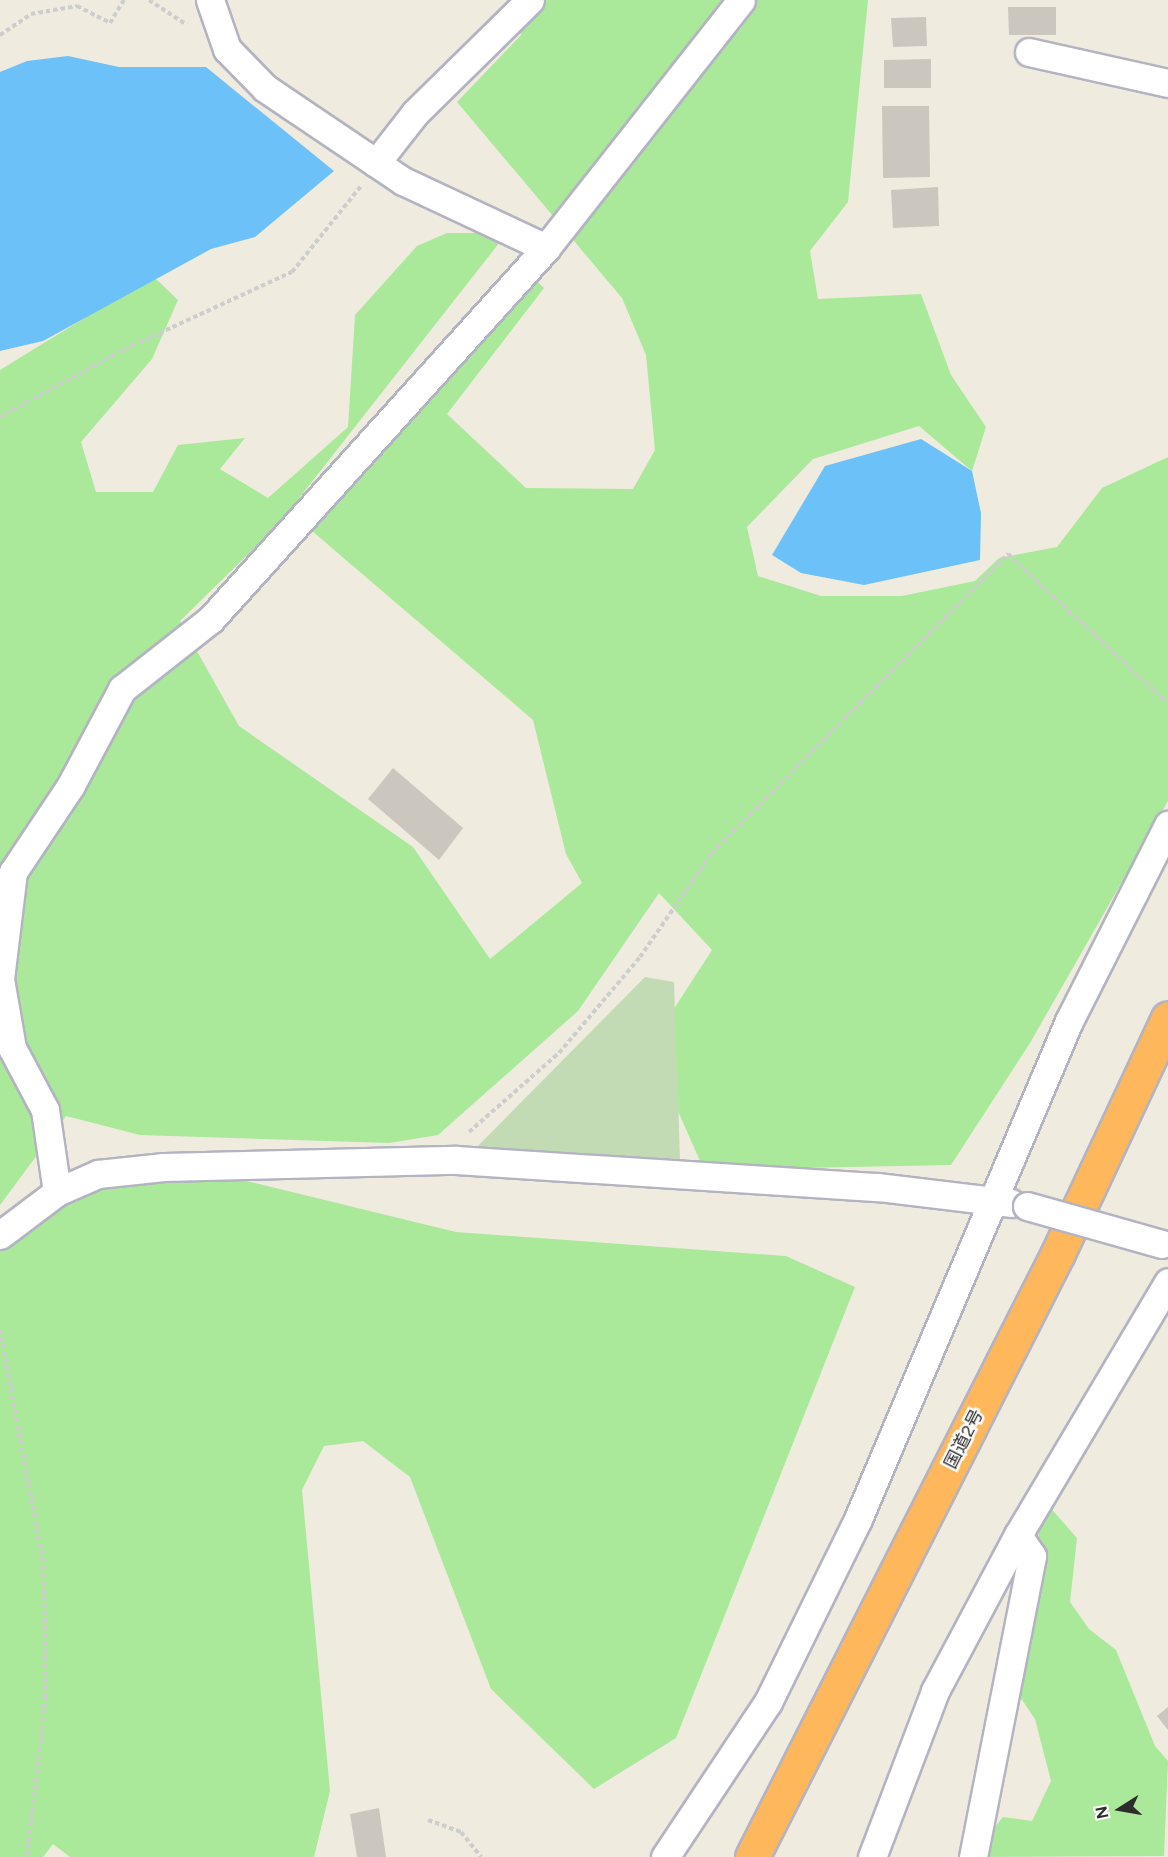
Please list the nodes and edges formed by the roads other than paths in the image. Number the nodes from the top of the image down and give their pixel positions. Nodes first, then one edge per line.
1 (210, 0) edge
2 (530, 0) edge
3 (741, 0) edge
4 (1029, 52) dead end
5 (1168, 83) edge
6 (376, 163) junction
7 (546, 248) junction
8 (1168, 825) edge
9 (1168, 1018) edge
10 (57, 1192) junction
11 (995, 1200) junction
12 (0, 1235) edge
13 (1165, 1244) edge
14 (1168, 1282) edge
15 (1018, 1535) junction
16 (665, 1857) edge
17 (752, 1857) edge
18 (872, 1857) edge
19 (973, 1857) edge

1 - 6 street
2 - 6 street
3 - 7 street
4 - 5 street
6 - 7 street
7 - 10 street
8 - 11 street
9 - 17 highway, 国道2号
10 - 11 street
10 - 12 street
11 - 13 street, bridge
11 - 16 street
14 - 15 street
15 - 18 street
15 - 19 street

